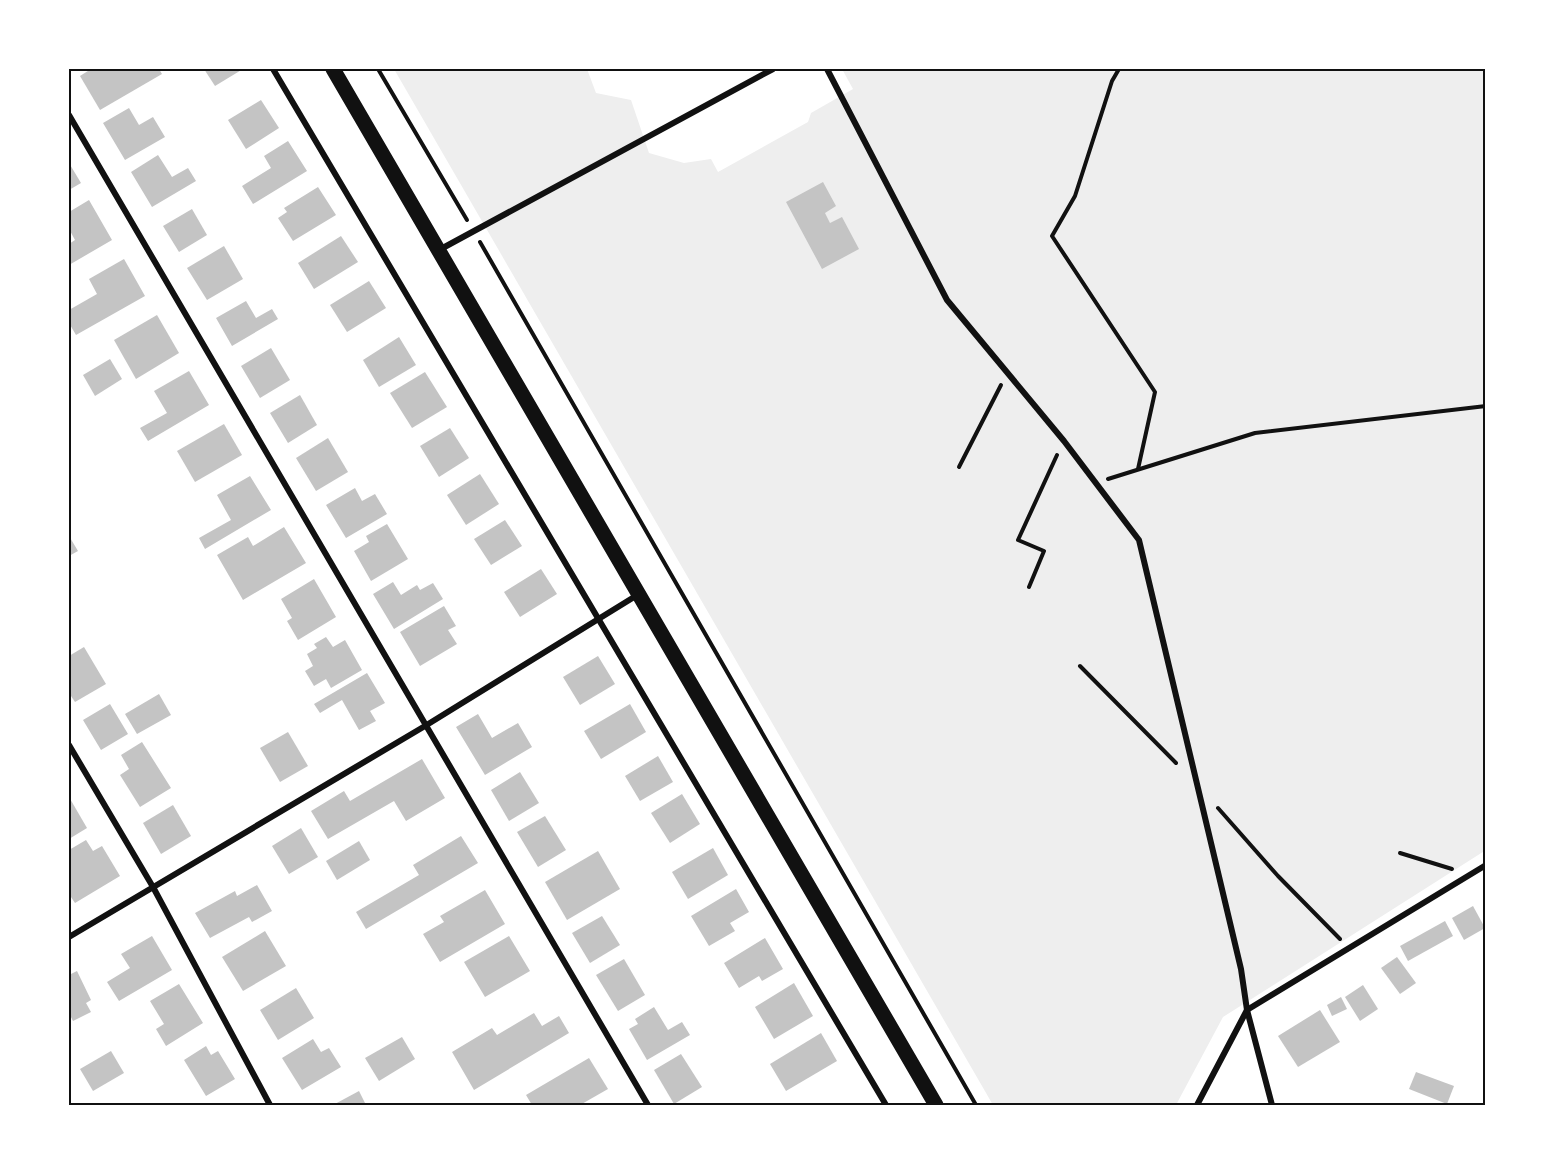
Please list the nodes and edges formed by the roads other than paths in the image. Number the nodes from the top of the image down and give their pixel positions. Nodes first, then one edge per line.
1 (273, 69) edge
2 (333, 69) edge
3 (773, 69) edge
4 (827, 69) edge
5 (69, 115) edge
6 (439, 250) junction
7 (639, 594) junction
8 (597, 620) junction
9 (425, 726) junction
10 (69, 745) edge
11 (1486, 865) edge
12 (153, 887) junction
13 (69, 936) edge
14 (1246, 1010) junction
15 (270, 1105) edge
16 (648, 1105) edge
17 (886, 1105) edge
18 (936, 1105) edge
19 (1197, 1105) edge
20 (1272, 1105) edge

1 - 8 street
2 - 6 main road
3 - 6 street
4 - 14 street
5 - 9 street
6 - 7 main road
7 - 8 street
7 - 18 main road
8 - 9 street
8 - 17 street
9 - 12 street
9 - 16 street
10 - 12 street
11 - 14 street
12 - 13 street
12 - 15 street
14 - 19 street
14 - 20 street

